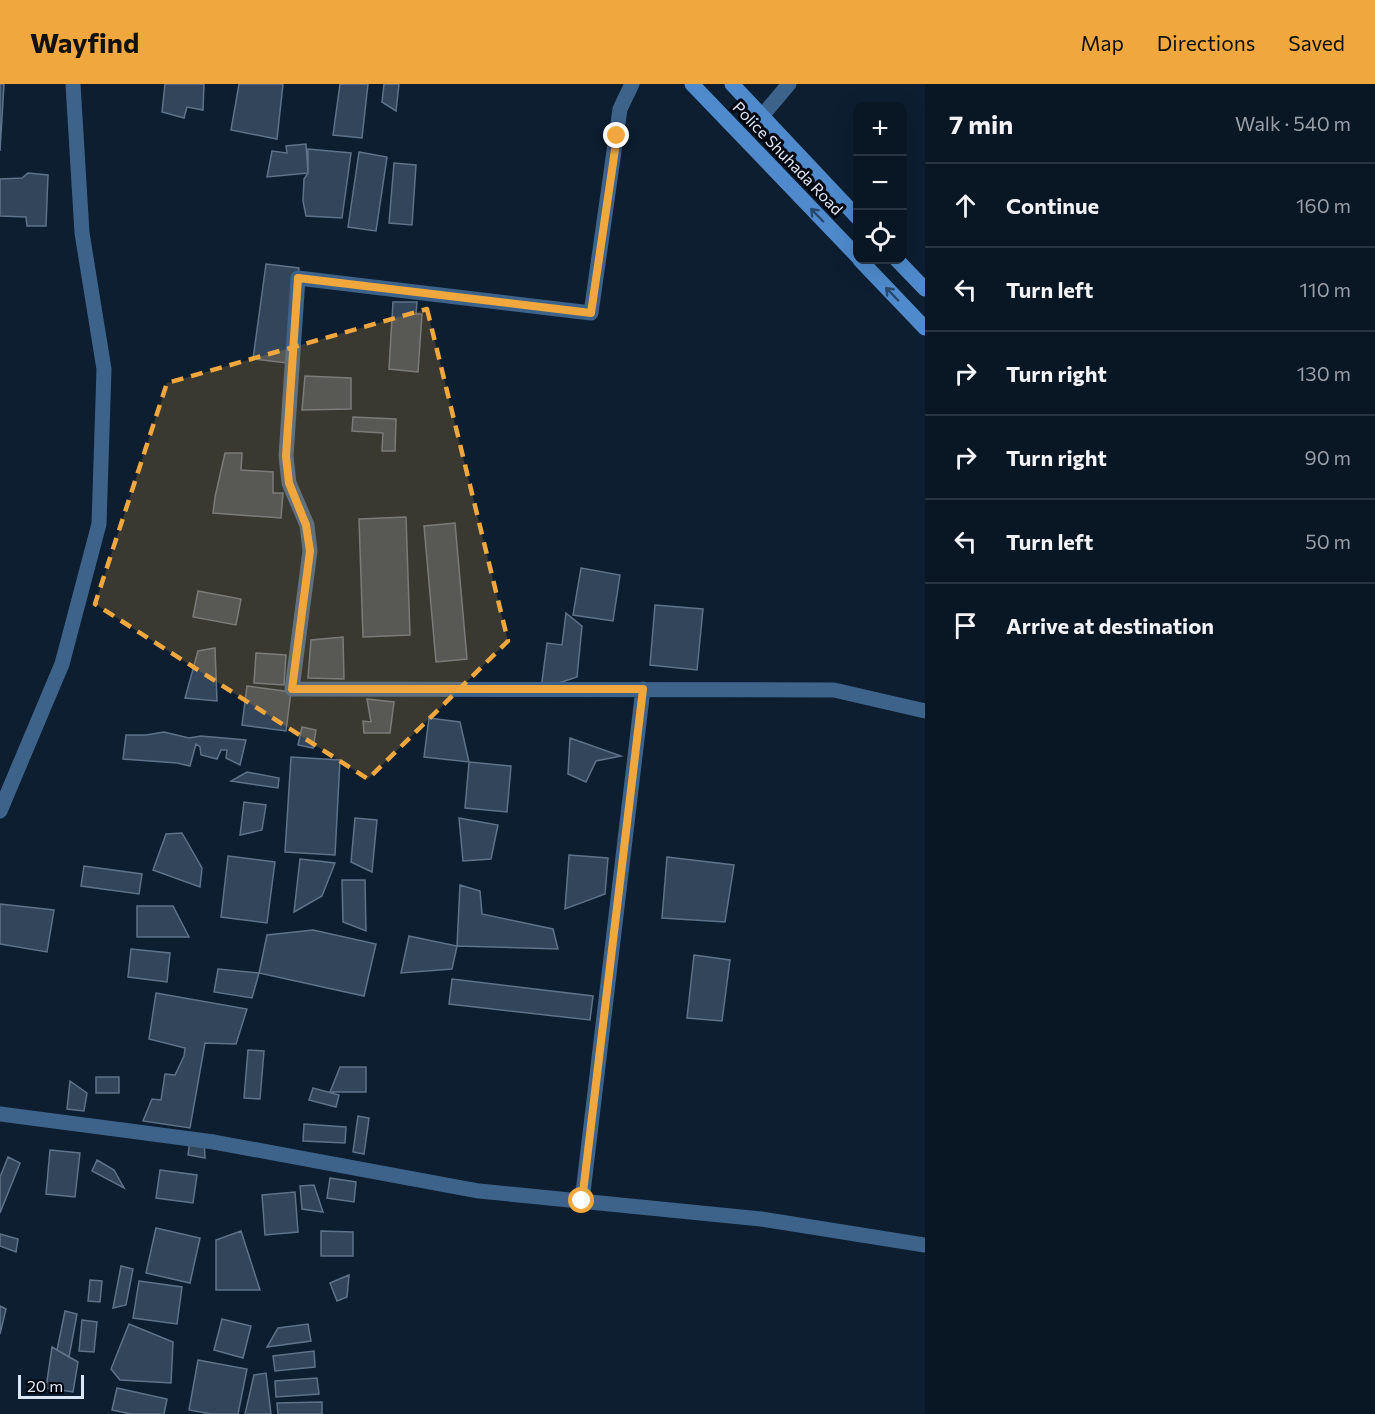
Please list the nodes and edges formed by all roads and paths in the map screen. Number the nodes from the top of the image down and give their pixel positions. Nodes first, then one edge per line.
1 (73, 84) edge
2 (632, 84) edge
3 (732, 84) edge
4 (789, 84) edge
5 (699, 86) edge
6 (762, 116) junction
7 (853, 213) edge
8 (853, 252) edge
9 (865, 264) edge
10 (901, 264) edge
11 (925, 289) edge
12 (925, 328) edge
13 (643, 689) junction
14 (925, 711) edge
15 (0, 812) edge
16 (0, 1114) edge
17 (582, 1201) junction
18 (925, 1245) edge

1 - 15 street
2 - 13 street
3 - 6 main road, Police Shuhada Road
4 - 6 street
8 -> 5 main road, Police Shuhada Road
6 - 7 main road, Police Shuhada Road
12 -> 9 main road, Police Shuhada Road
10 - 11 main road
13 - 14 street
13 - 17 street
16 - 17 street
17 - 18 street

